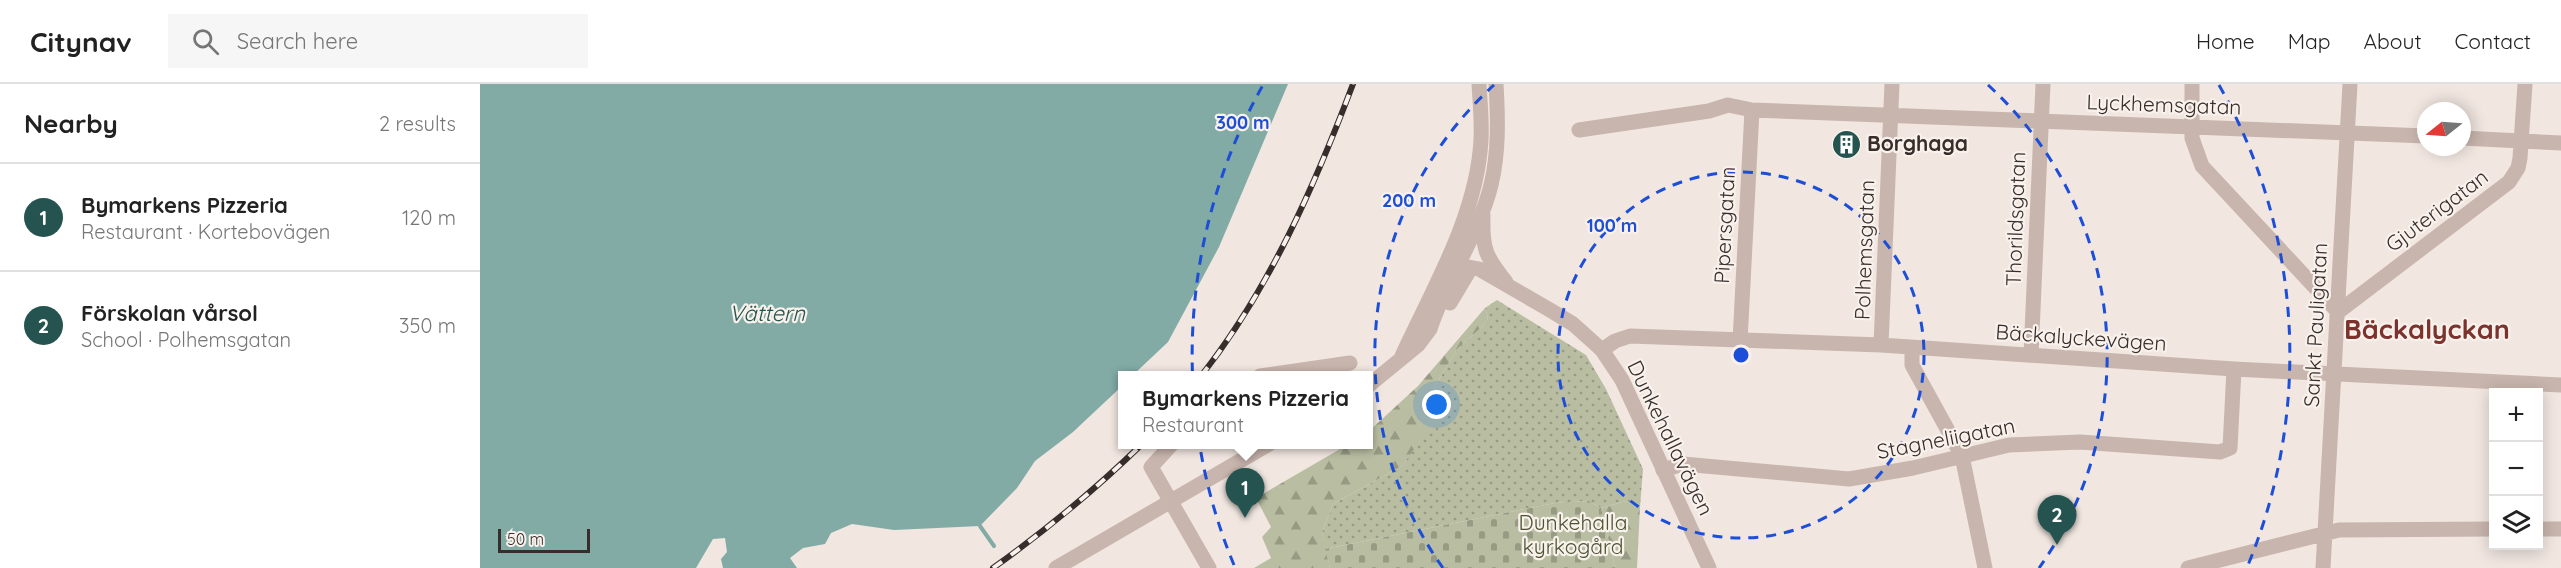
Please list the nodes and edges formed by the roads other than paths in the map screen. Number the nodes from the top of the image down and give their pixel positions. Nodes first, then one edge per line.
1 (1479, 84) edge
2 (1496, 84) edge
3 (1892, 84) edge
4 (2043, 84) edge
5 (2192, 84) edge
6 (2350, 84) edge
7 (2525, 84) edge
8 (1752, 110) junction
9 (1891, 115) junction
10 (2041, 122) junction
11 (2191, 126) junction
12 (1579, 130) dead end
13 (2348, 132) junction
14 (2417, 136) edge
15 (2471, 138) edge
16 (2522, 141) junction
17 (2561, 143) edge
18 (1483, 212) junction
19 (1458, 265) junction
20 (1512, 290) junction
21 (2338, 312) junction
22 (1740, 341) junction
23 (1881, 345) junction
24 (1912, 348) junction
25 (1602, 350) junction
26 (2031, 355) junction
27 (1399, 361) junction
28 (1350, 363) dead end
29 (2234, 369) junction
30 (1290, 371) edge
31 (2334, 373) junction
32 (1373, 382) edge
33 (2561, 385) edge
34 (1167, 449) edge
35 (1260, 449) edge
36 (1962, 456) junction
37 (1663, 470) junction
38 (1171, 500) junction
39 (2489, 529) edge
40 (2543, 529) edge
41 (2561, 529) edge
42 (2325, 533) junction
43 (1056, 568) edge
44 (1209, 568) edge
45 (1709, 568) edge
46 (1986, 568) edge
47 (2188, 568) edge
48 (2324, 568) edge

1 - 19 street
2 - 18 street
3 - 9 street, Polhemsgatan
4 - 10 street, Thorildsgatan
5 - 11 street
6 - 13 street, Sankt Pauligatan
7 - 16 street, Gjuterigatan
8 - 9 street, Lyckhemsgatan
8 - 12 street, Lyckhemsgatan
8 - 22 street, Pipersgatan
9 - 10 street, Lyckhemsgatan
9 - 23 street, Polhemsgatan
10 - 11 street, Lyckhemsgatan
10 - 26 street, Thorildsgatan
11 - 13 street, Lyckhemsgatan
11 - 21 street
13 - 14 street, Lyckhemsgatan
13 - 21 street, Sankt Pauligatan
15 - 16 street
16 - 17 street
16 - 21 street, Gjuterigatan
18 - 19 street
18 - 20 street
19 - 20 street, Dunkehallavägen
19 - 27 street
19 - 27 street
20 - 25 street, Dunkehallavägen
21 - 31 street, Sankt Pauligatan
22 - 23 street, Bäckalyckevägen
22 - 25 street, Bäckalyckevägen
23 - 24 street, Bäckalyckevägen
24 - 26 street, Bäckalyckevägen
24 - 36 street
25 - 37 street, Dunkehallavägen
26 - 29 street, Bäckalyckevägen
27 - 32 street
28 - 30 street
29 - 31 street, Bäckalyckevägen
29 - 36 street, Stagneliigatan
31 - 33 street, Bäckalyckevägen
31 - 42 street, Sankt Pauligatan
34 - 38 street
35 - 38 street
36 - 37 street, Stagneliigatan
36 - 46 street
37 - 45 street, Dunkehallavägen
38 - 43 street
38 - 44 street
39 - 42 street
40 - 41 street
42 - 47 street
42 - 48 street, Sankt Pauligatan

